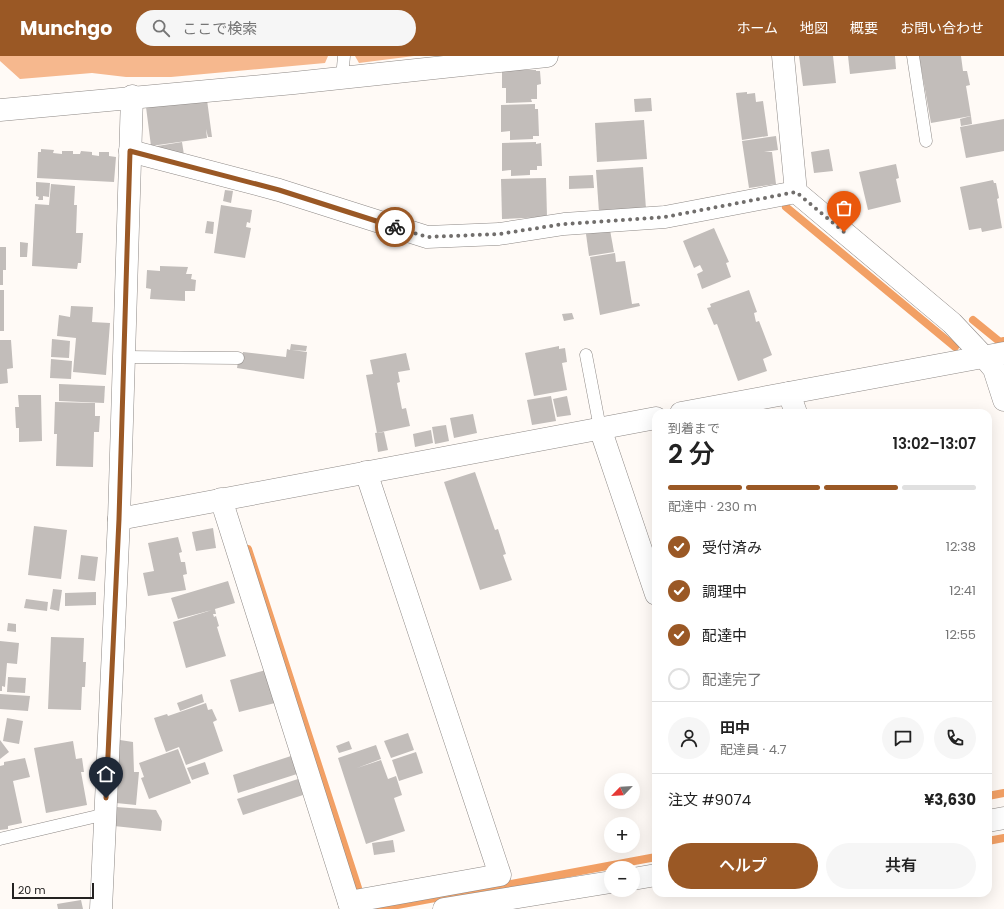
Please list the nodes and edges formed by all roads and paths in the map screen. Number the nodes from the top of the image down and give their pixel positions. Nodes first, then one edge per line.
1 (344, 56) edge
2 (547, 56) edge
3 (783, 56) edge
4 (913, 56) edge
5 (342, 78) junction
6 (132, 96) junction
7 (0, 110) edge
8 (926, 141) dead end
9 (130, 151) junction
10 (796, 192) junction
11 (586, 355) dead end
12 (994, 355) edge
13 (124, 357) junction
14 (238, 358) dead end
15 (1004, 400) edge
16 (792, 403) edge
17 (725, 409) edge
18 (652, 419) edge
19 (600, 428) junction
20 (366, 472) junction
21 (221, 499) junction
22 (119, 519) junction
23 (652, 582) edge
24 (106, 814) junction
25 (1004, 818) edge
26 (992, 820) edge
27 (0, 838) edge
28 (652, 876) edge
29 (640, 878) edge
30 (604, 884) edge
31 (516, 903) edge
32 (350, 906) edge
33 (101, 909) edge
34 (444, 909) edge

1 - 5 lane
2 - 5 street
3 - 10 street
4 - 8 lane
5 - 6 street
6 - 7 street
6 - 9 street
9 - 10 street
9 - 13 street
10 - 12 street
11 - 19 lane
12 - 15 street
12 - 16 street
13 - 14 lane
13 - 22 street
16 - 17 street
18 - 19 street
19 - 20 street
19 - 23 street
20 - 21 street
20 - 32 street
21 - 22 street
21 - 32 street
22 - 24 street
24 - 27 lane
24 - 33 street
25 - 26 street
28 - 29 street
30 - 31 street
31 - 34 street

